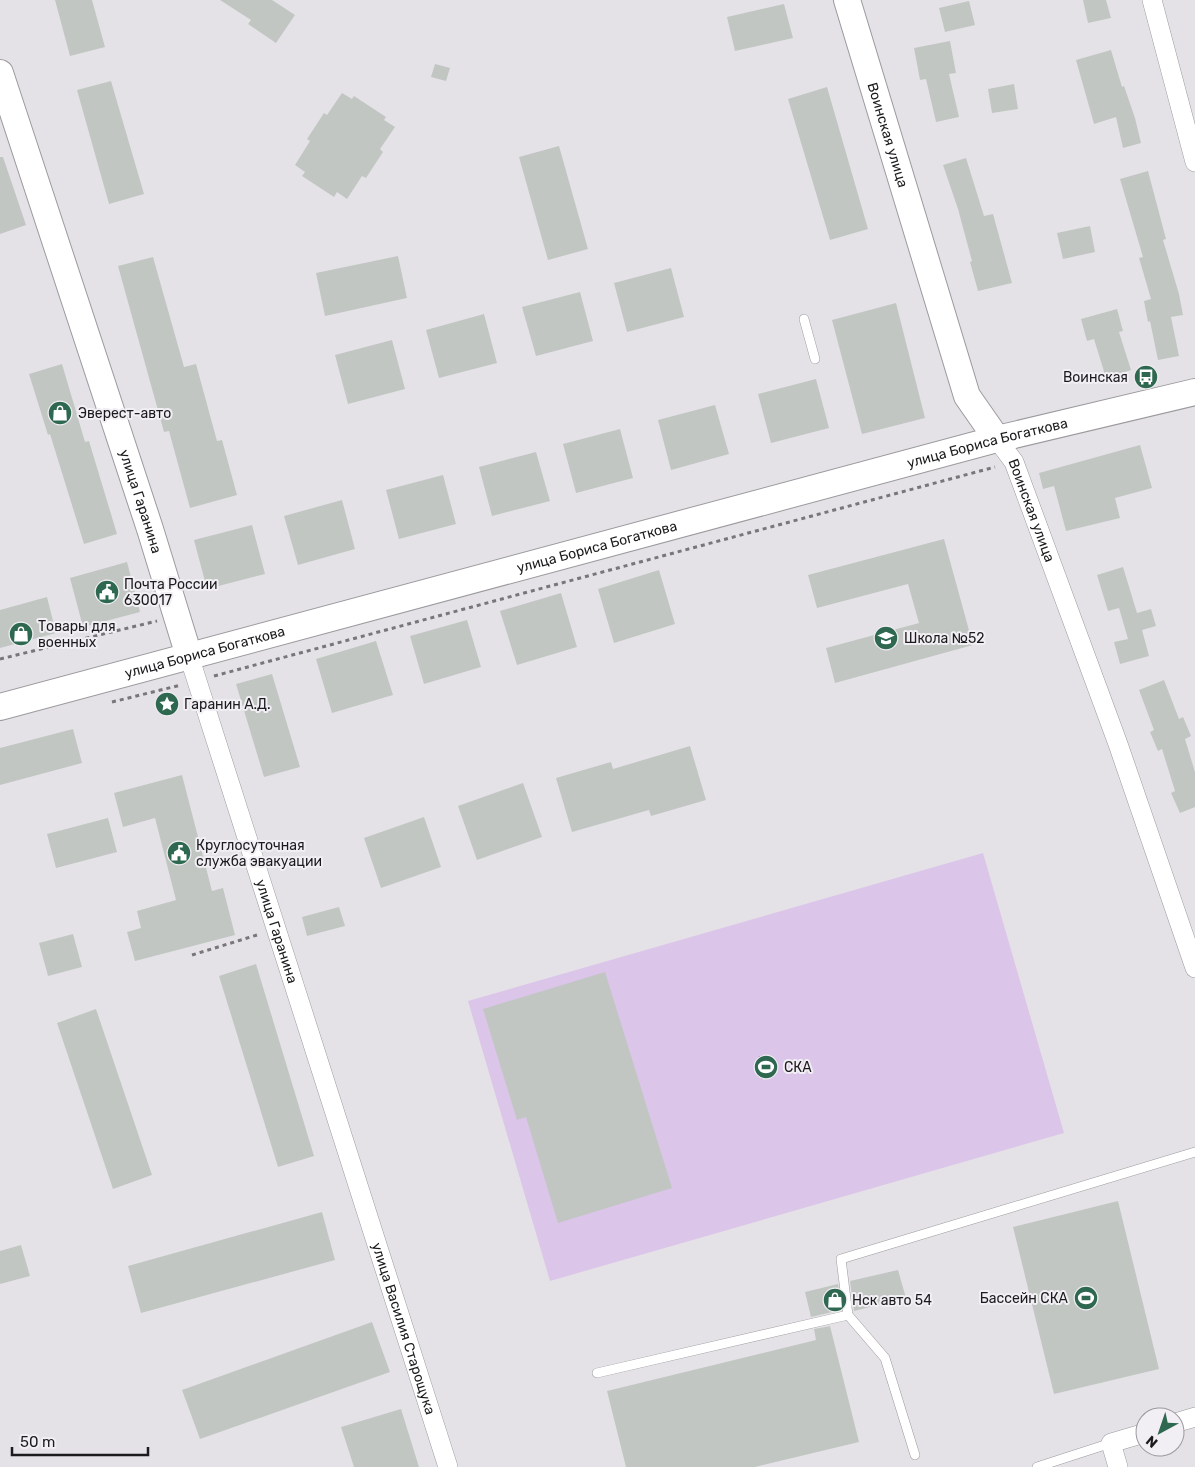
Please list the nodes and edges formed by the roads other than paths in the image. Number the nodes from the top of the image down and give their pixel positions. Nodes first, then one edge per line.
1 (848, 0) edge
2 (1152, 0) edge
3 (0, 73) edge
4 (1195, 162) edge
5 (804, 318) dead end
6 (815, 359) dead end
7 (1195, 392) edge
8 (997, 439) junction
9 (189, 656) junction
10 (0, 707) edge
11 (1195, 968) edge
12 (1195, 1152) edge
13 (360, 1190) joint
14 (848, 1315) junction
15 (597, 1373) dead end
16 (1135, 1436) edge
17 (1111, 1444) junction
18 (915, 1455) dead end
19 (448, 1467) edge
20 (1037, 1467) edge
21 (1118, 1467) edge

1 - 8 main road, Воинская улица
2 - 4 street
3 - 9 main road, улица Гаранина
5 - 6 lane
7 - 8 main road, улица Бориса Богаткова
8 - 9 main road, улица Бориса Богаткова
8 - 11 street, Воинская улица
9 - 10 main road, улица Бориса Богаткова
9 - 13 street, улица Гаранина
12 - 14 lane
13 - 19 street, улица Василия Старощука
14 - 15 lane
14 - 18 lane
16 - 17 street
17 - 20 lane
17 - 21 street

